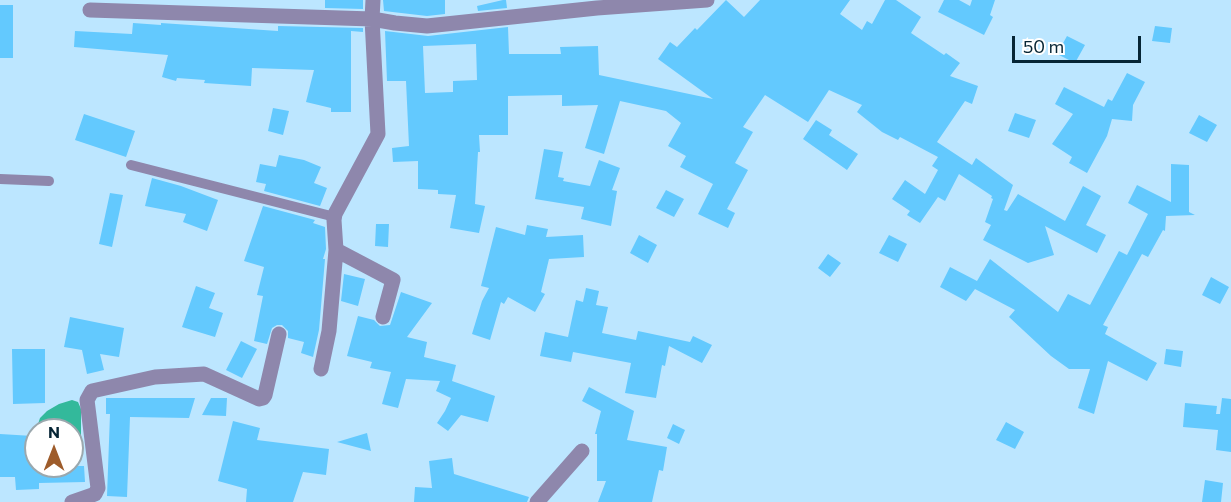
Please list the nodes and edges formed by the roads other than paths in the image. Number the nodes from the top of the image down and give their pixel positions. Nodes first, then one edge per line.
1 (373, 0) edge
2 (707, 0) edge
3 (90, 10) dead end
4 (372, 19) junction
5 (131, 165) dead end
6 (0, 179) edge
7 (49, 181) dead end
8 (335, 217) junction
9 (336, 250) junction
10 (383, 317) dead end
11 (279, 334) dead end
12 (321, 369) dead end
13 (582, 451) dead end
14 (72, 502) edge
15 (537, 502) edge

1 - 4 street
2 - 4 street
3 - 4 street
4 - 8 street
5 - 8 lane
6 - 7 lane
8 - 9 street
9 - 10 street
9 - 12 street
11 - 14 street
13 - 15 street

